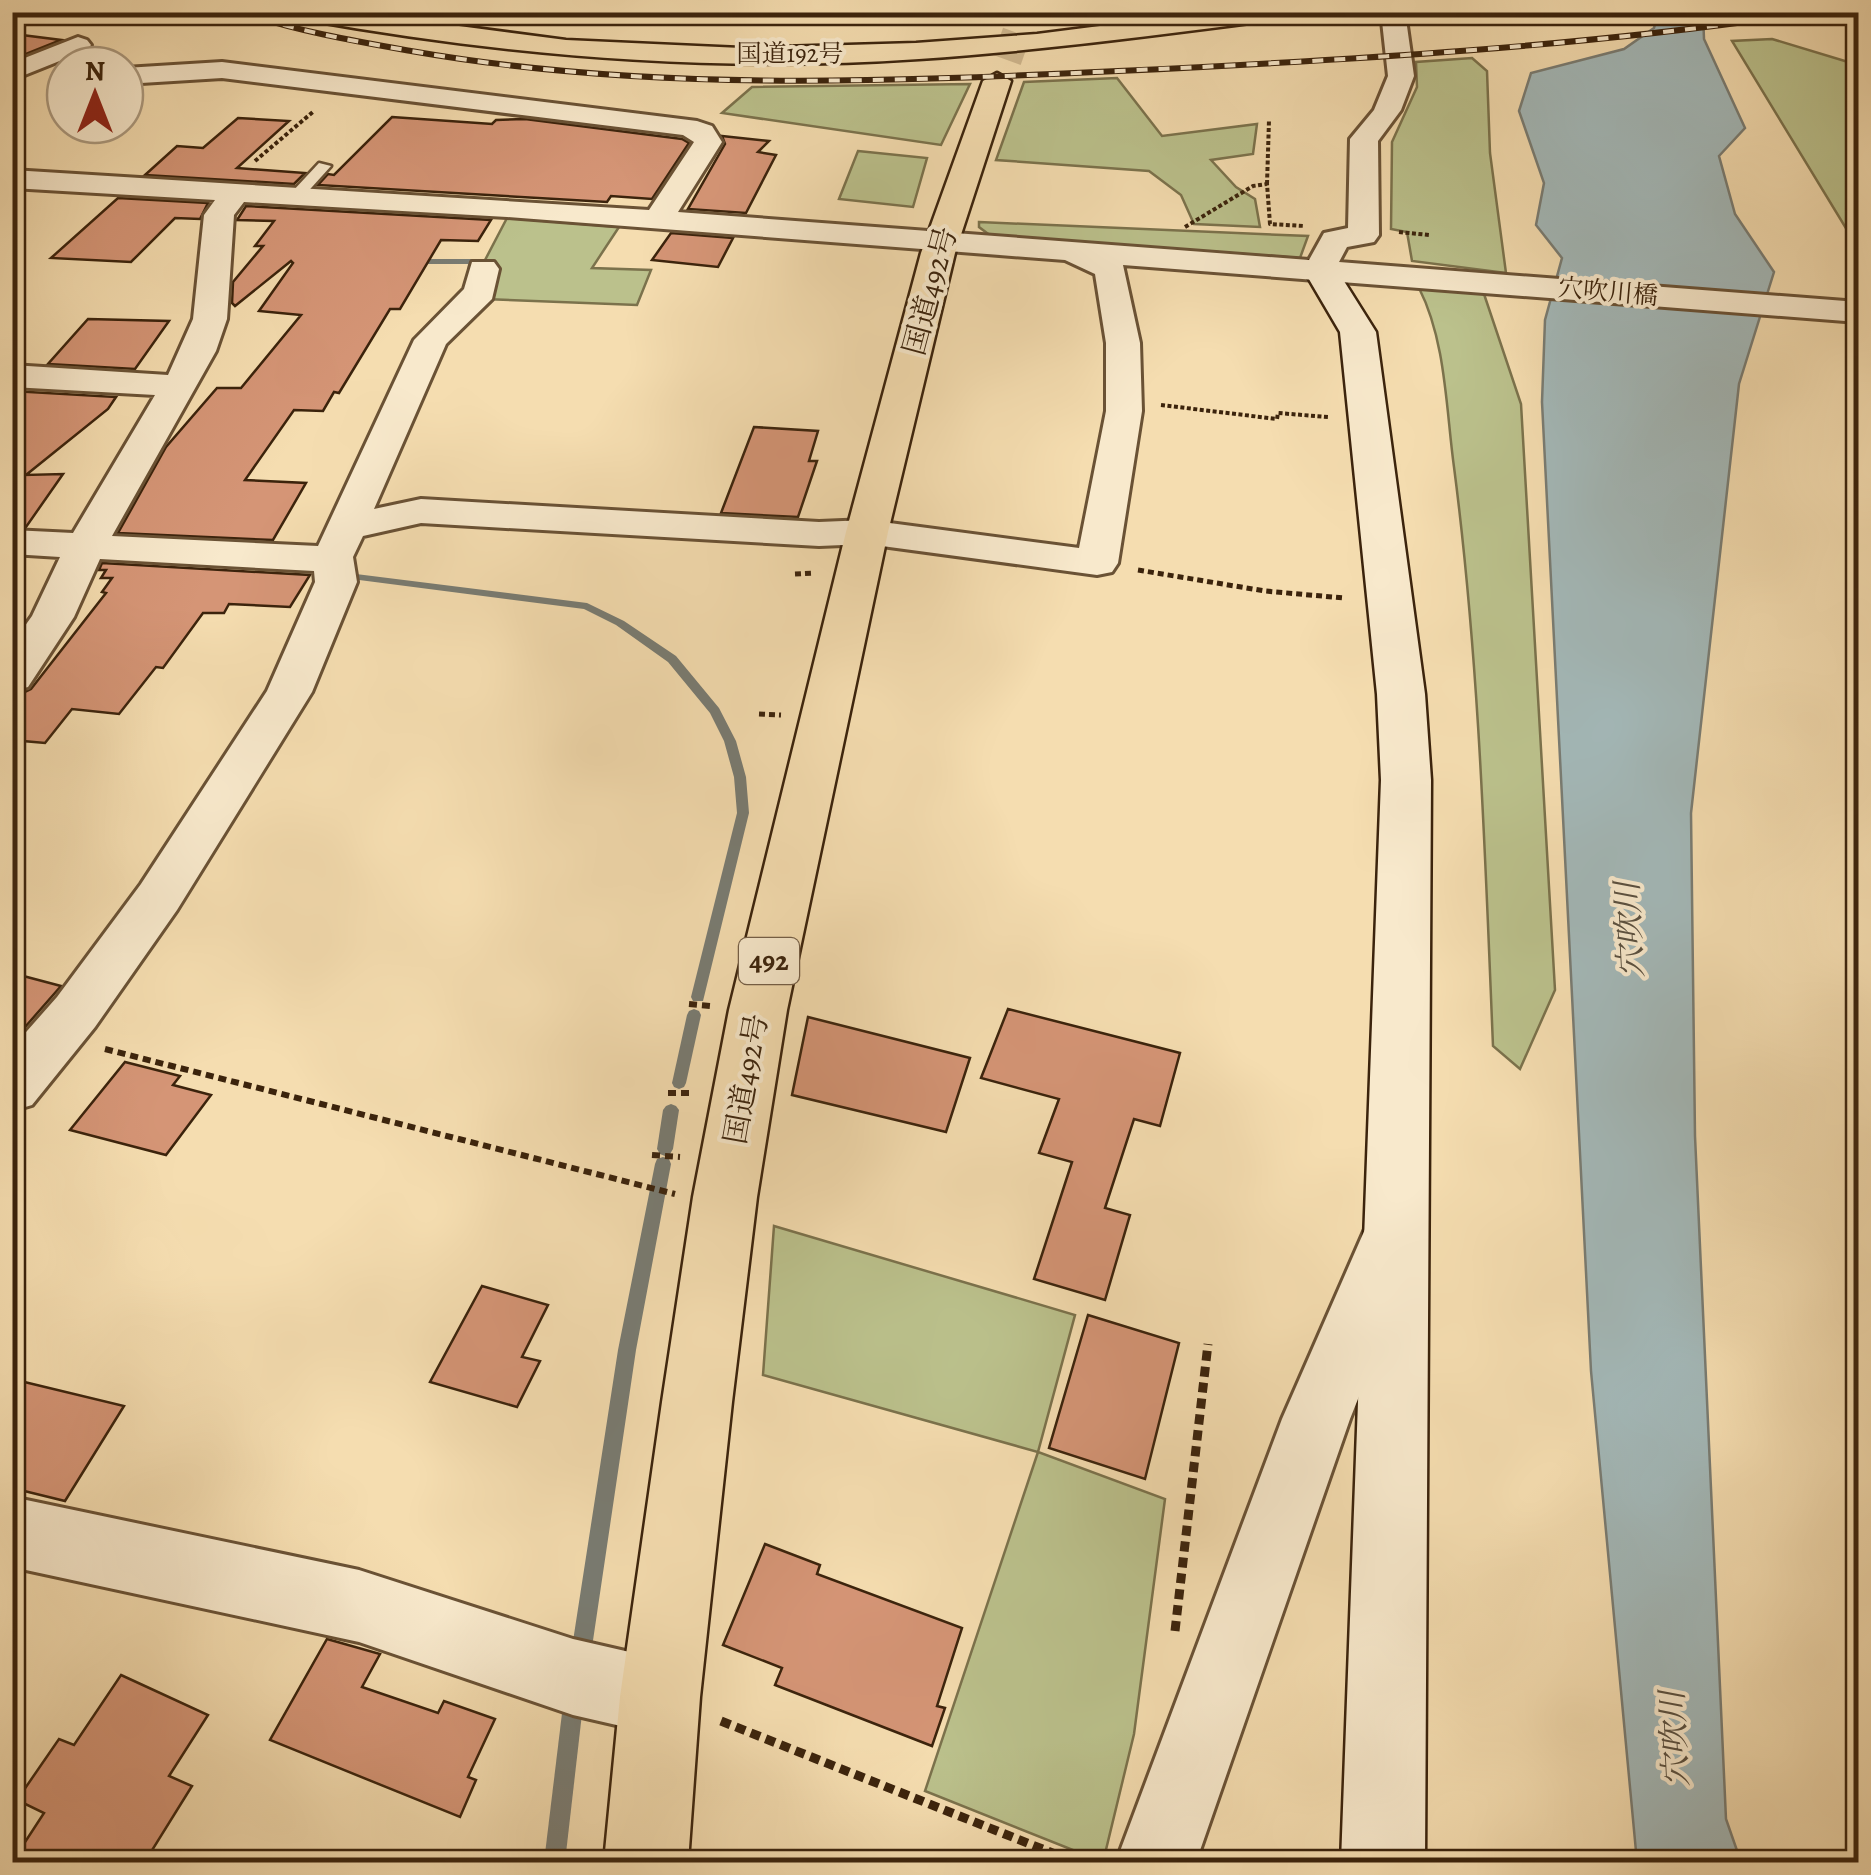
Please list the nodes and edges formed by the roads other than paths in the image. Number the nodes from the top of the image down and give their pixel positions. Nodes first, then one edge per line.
1 (42, 12) edge
2 (307, 12) edge
3 (1274, 12) edge
4 (1393, 12) edge
5 (595, 22) dead end
6 (12, 28) edge
7 (57, 45) edge
8 (83, 45) edge
9 (560, 48) junction
10 (1009, 51) tunnel mouth
11 (45, 52) edge
12 (12, 72) edge
13 (145, 75) edge
14 (324, 166) dead end
15 (12, 180) edge
16 (230, 191) junction
17 (297, 194) junction
18 (658, 220) junction
19 (946, 227) junction
20 (1068, 236) junction
21 (1332, 256) junction
22 (483, 269) dead end
23 (1858, 312) edge
24 (12, 376) edge
25 (178, 386) junction
26 (867, 532) junction
27 (12, 542) edge
28 (339, 543) junction
29 (86, 546) junction
30 (12, 678) edge
31 (12, 1088) edge
32 (1397, 1226) junction
33 (12, 1532) edge
34 (682, 1706) junction
35 (646, 1862) edge
36 (1156, 1862) edge
37 (1383, 1862) edge

1 - 6 lane
2 - 9 highway, 国道192号
3 - 9 highway, 国道192号
4 - 21 street
5 - 9 highway
7 - 8 street
10 - 19 highway, 国道492号 / 492
11 - 12 street
13 - 18 street
14 - 17 lane
15 - 16 street, 穴吹川橋
16 - 17 street, 穴吹川橋
16 - 25 street
17 - 18 street, 穴吹川橋
18 - 19 street, 穴吹川橋
19 - 20 street, 穴吹川橋
19 - 26 highway, 国道492号 / 492
20 - 21 street, 穴吹川橋
20 - 26 street
21 - 23 street, 穴吹川橋
21 - 32 street
22 - 28 street
24 - 25 street
25 - 29 street
26 - 28 street
26 - 34 highway, 国道492号 / 492
27 - 29 street
28 - 29 street
28 - 31 street
29 - 30 street
32 - 36 street
32 - 37 street
33 - 34 street
34 - 35 highway, 国道492号 / 492

